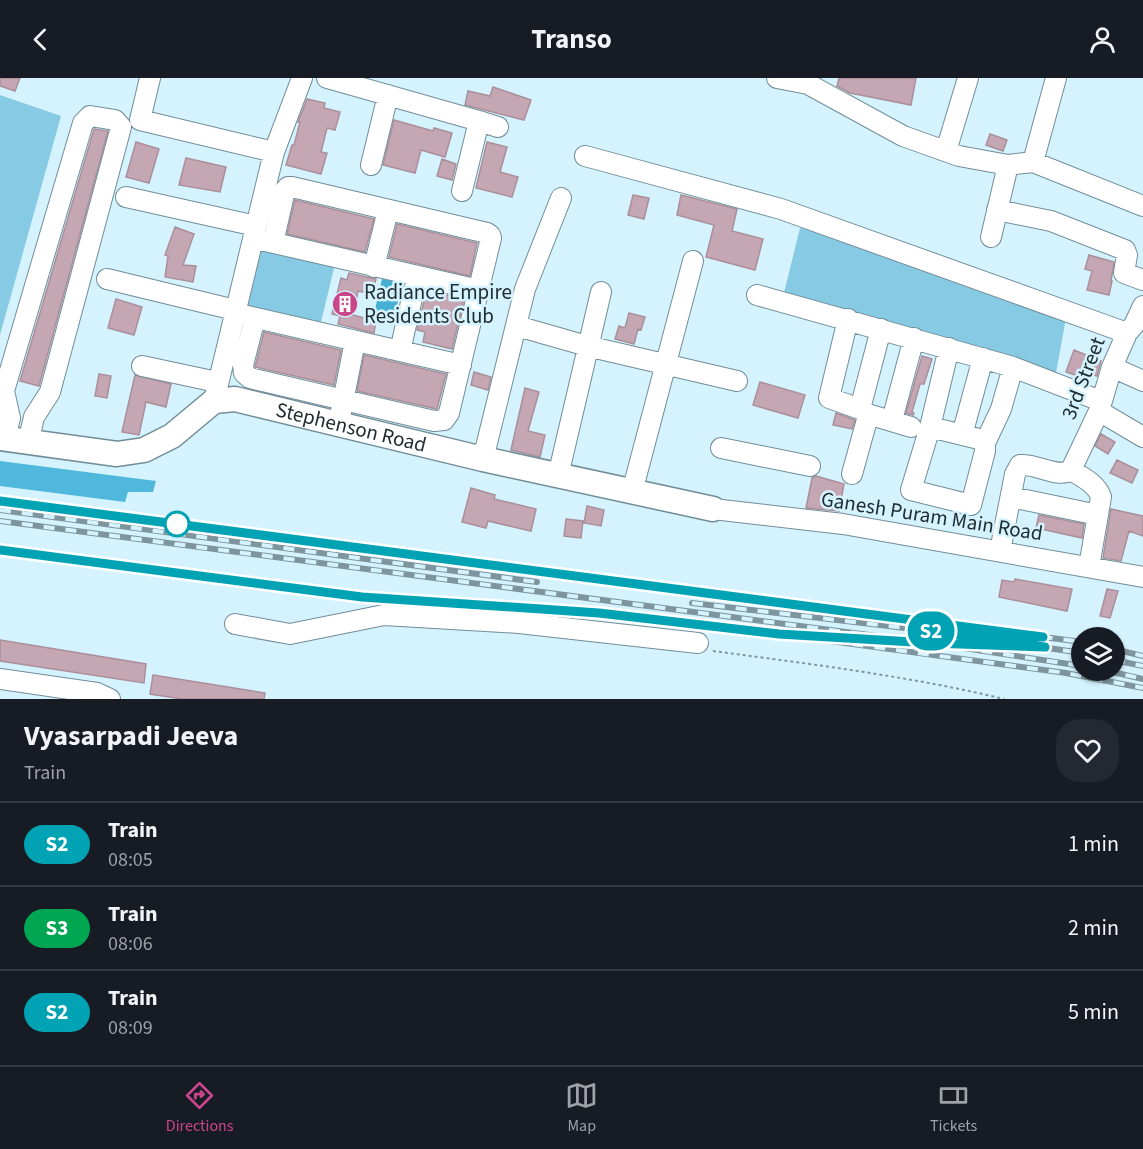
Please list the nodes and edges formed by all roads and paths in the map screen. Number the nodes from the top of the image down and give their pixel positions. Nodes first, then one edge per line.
1 (150, 78) edge
2 (300, 78) edge
3 (327, 78) edge
4 (777, 78) edge
5 (968, 78) edge
6 (1056, 78) edge
7 (809, 81) edge
8 (388, 95) junction
9 (479, 121) junction
10 (498, 127) dead end
11 (946, 151) junction
12 (274, 152) junction
13 (585, 156) dead end
14 (1033, 162) junction
15 (371, 165) dead end
16 (1008, 165) junction
17 (462, 191) dead end
18 (126, 197) dead end
19 (561, 198) dead end
20 (1143, 206) edge
21 (388, 210) junction
22 (997, 210) junction
23 (254, 232) junction
24 (991, 237) dead end
25 (273, 243) junction
26 (693, 261) dead end
27 (374, 267) junction
28 (417, 276) junction
29 (107, 279) dead end
30 (1143, 280) edge
31 (478, 290) junction
32 (601, 292) dead end
33 (757, 295) dead end
34 (1143, 306) edge
35 (235, 312) junction
36 (255, 318) junction
37 (848, 319) junction
38 (517, 326) junction
39 (881, 329) junction
40 (1135, 329) edge
41 (914, 338) junction
42 (355, 341) junction
43 (587, 346) junction
44 (949, 348) junction
45 (400, 351) junction
46 (983, 358) junction
47 (666, 364) junction
48 (461, 365) junction
49 (142, 366) dead end
50 (1013, 367) junction
51 (1112, 367) junction
52 (737, 381) dead end
53 (1143, 381) edge
54 (216, 392) junction
55 (343, 400) junction
56 (1101, 404) junction
57 (6, 405) junction
58 (865, 412) junction
59 (338, 423) junction
60 (911, 425) junction
61 (18, 431) edge
62 (962, 435) junction
63 (1143, 437) edge
64 (985, 443) junction
65 (721, 448) dead end
66 (483, 459) junction
67 (810, 466) dead end
68 (1071, 470) junction
69 (852, 474) dead end
70 (558, 476) junction
71 (632, 492) junction
72 (1011, 497) junction
73 (713, 509) joint
74 (1098, 515) junction
75 (1000, 550) junction
76 (1089, 567) junction
77 (1143, 577) edge
78 (235, 624) dead end
79 (704, 647) joint
80 (0, 680) edge
81 (110, 699) edge
82 (1004, 699) edge

1 - 12 street
2 - 12 street
3 - 8 street
4 - 7 street
5 - 11 street
6 - 14 street
7 - 11 street
8 - 9 street
8 - 15 street
9 - 10 street
9 - 17 street
11 - 16 street
12 - 23 street
13 - 40 street
14 - 16 street
14 - 20 street
16 - 22 street
18 - 23 street
19 - 38 street
21 - 25 street
21 - 27 street
21 - 31 street
22 - 24 street
22 - 30 street
23 - 25 street
23 - 35 street
25 - 27 street
26 - 47 street
27 - 28 street
28 - 31 street
28 - 45 street
29 - 35 street
31 - 48 street
32 - 43 street
33 - 37 street
34 - 40 street, 3rd Street
35 - 36 street
35 - 54 street
36 - 42 street
36 - 55 street
37 - 39 street
37 - 58 street
38 - 43 street
38 - 66 street
39 - 41 street
39 - 58 street
40 - 51 street, 3rd Street
41 - 44 street
41 - 60 street
42 - 45 street
42 - 55 street
43 - 47 street
43 - 70 street
44 - 46 street
44 - 60 street
45 - 48 street
46 - 50 street
46 - 62 street
47 - 52 street
47 - 71 street
48 - 55 street
49 - 54 street
50 - 56 street
50 - 64 street
51 - 53 street
51 - 56 street, 3rd Street
54 - 59 main road, Stephenson Road
54 - 61 main road
55 - 59 street
56 - 63 street
56 - 68 street, 3rd Street
57 - 61 street
57 - 61 street
57 - 61 street
58 - 60 street
58 - 69 street
59 - 66 main road, Stephenson Road
60 - 62 street
60 - 64 street
62 - 64 street
65 - 67 street
66 - 70 main road, Stephenson Road
68 - 72 street
68 - 74 street
70 - 71 main road, Stephenson Road
71 - 73 main road, Stephenson Road
72 - 74 street
72 - 75 street
73 - 75 street, Ganesh Puram Main Road
74 - 76 street
75 - 76 street, Ganesh Puram Main Road
76 - 77 street, Ganesh Puram Main Road
78 - 79 street
79 - 82 path
80 - 81 street

